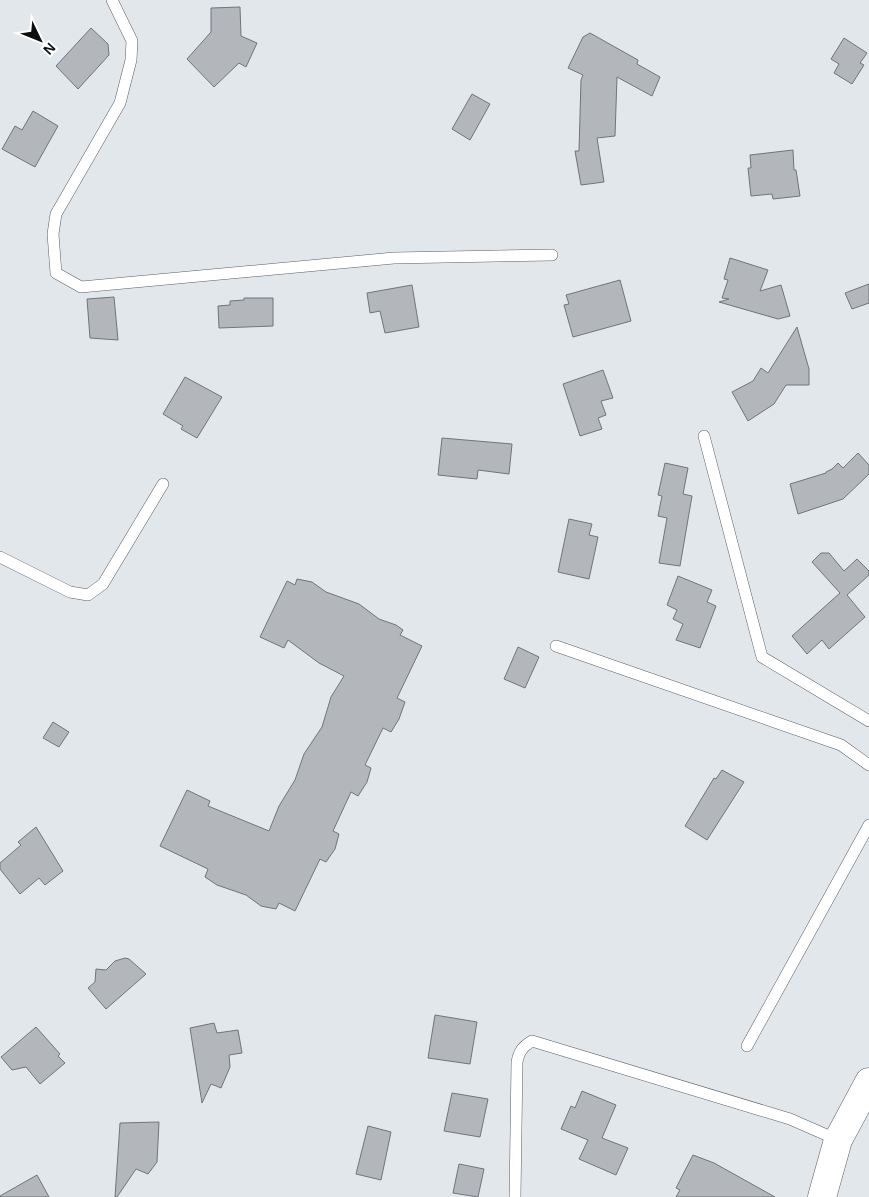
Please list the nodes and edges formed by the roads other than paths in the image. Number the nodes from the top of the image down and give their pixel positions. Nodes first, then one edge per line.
1 (112, 0) edge
2 (552, 255) dead end
3 (704, 436) dead end
4 (163, 484) dead end
5 (0, 557) edge
6 (556, 646) dead end
7 (869, 721) edge
8 (869, 765) edge
9 (869, 825) edge
10 (747, 1046) dead end
11 (869, 1082) edge
12 (838, 1140) junction
13 (515, 1197) edge
14 (822, 1197) edge

1 - 2 lane
3 - 7 lane
4 - 5 lane
6 - 8 lane
9 - 10 lane
11 - 12 street
12 - 13 lane
12 - 14 street

